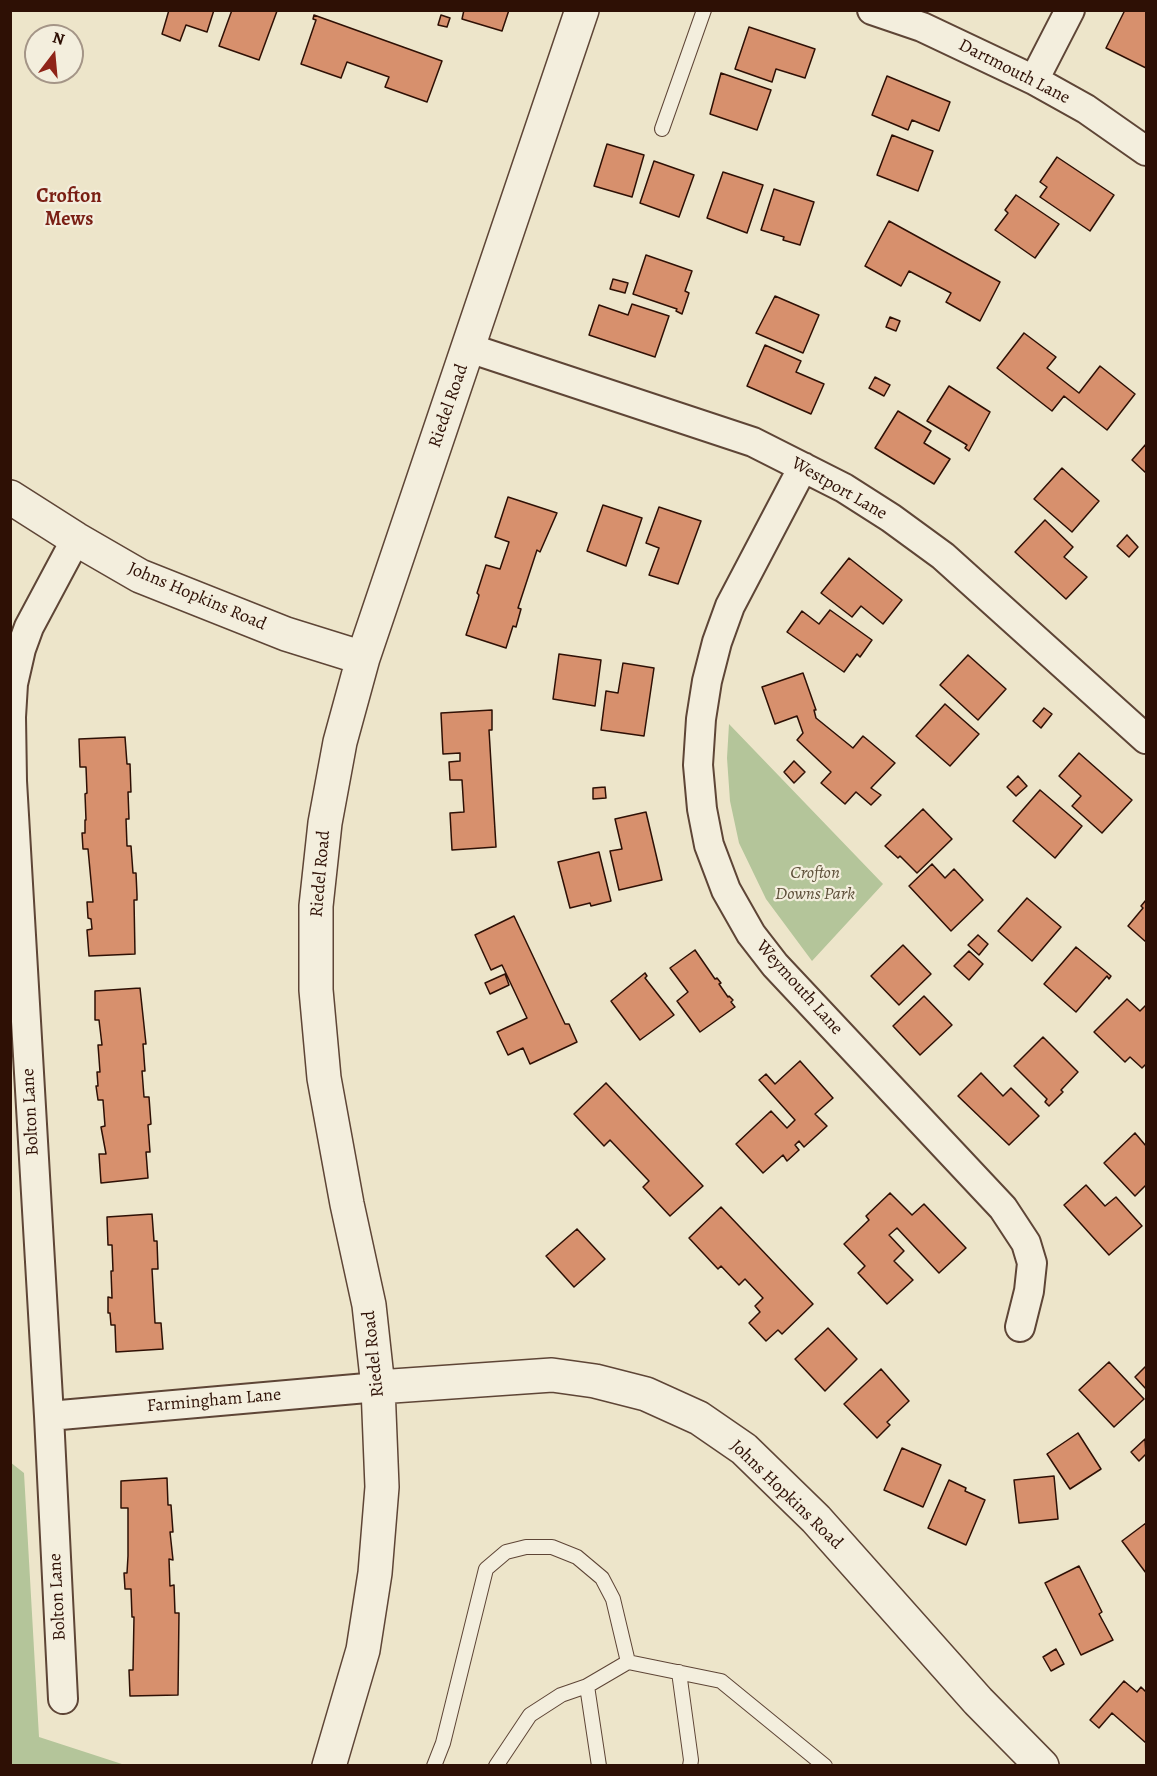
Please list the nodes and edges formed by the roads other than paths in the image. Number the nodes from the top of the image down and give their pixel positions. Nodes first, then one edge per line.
1 (582, 10) edge
2 (704, 10) edge
3 (872, 10) edge
4 (1070, 10) edge
5 (1034, 80) junction
6 (662, 129) dead end
7 (1146, 151) edge
8 (469, 348) junction
9 (803, 467) junction
10 (10, 497) edge
11 (76, 539) junction
12 (363, 658) junction
13 (1146, 739) edge
14 (11, 781) edge
15 (22, 1162) edge
16 (1020, 1328) dead end
17 (378, 1387) junction
18 (49, 1416) junction
19 (628, 1662) junction
20 (680, 1672) junction
21 (587, 1686) junction
22 (63, 1699) dead end
23 (329, 1766) edge
24 (434, 1766) edge
25 (495, 1766) edge
26 (599, 1766) edge
27 (690, 1766) edge
28 (825, 1766) edge
29 (1042, 1766) edge

1 - 8 street, Riedel Road
2 - 6 lane
3 - 5 street, Dartmouth Lane
4 - 5 street
5 - 7 street, Dartmouth Lane
8 - 9 street, Westport Lane
8 - 12 street, Riedel Road
9 - 13 street, Westport Lane
9 - 16 street, Weymouth Lane
10 - 11 street, Johns Hopkins Road
11 - 12 street, Johns Hopkins Road
11 - 14 street, Bolton Lane
12 - 17 street, Riedel Road
14 - 15 street, Bolton Lane
15 - 18 street, Bolton Lane
17 - 18 street, Farmingham Lane
17 - 23 street, Riedel Road
17 - 29 street, Johns Hopkins Road
18 - 22 street, Bolton Lane
19 - 20 lane
19 - 21 lane
19 - 24 lane
20 - 27 lane
20 - 28 lane
21 - 25 lane
21 - 26 lane

